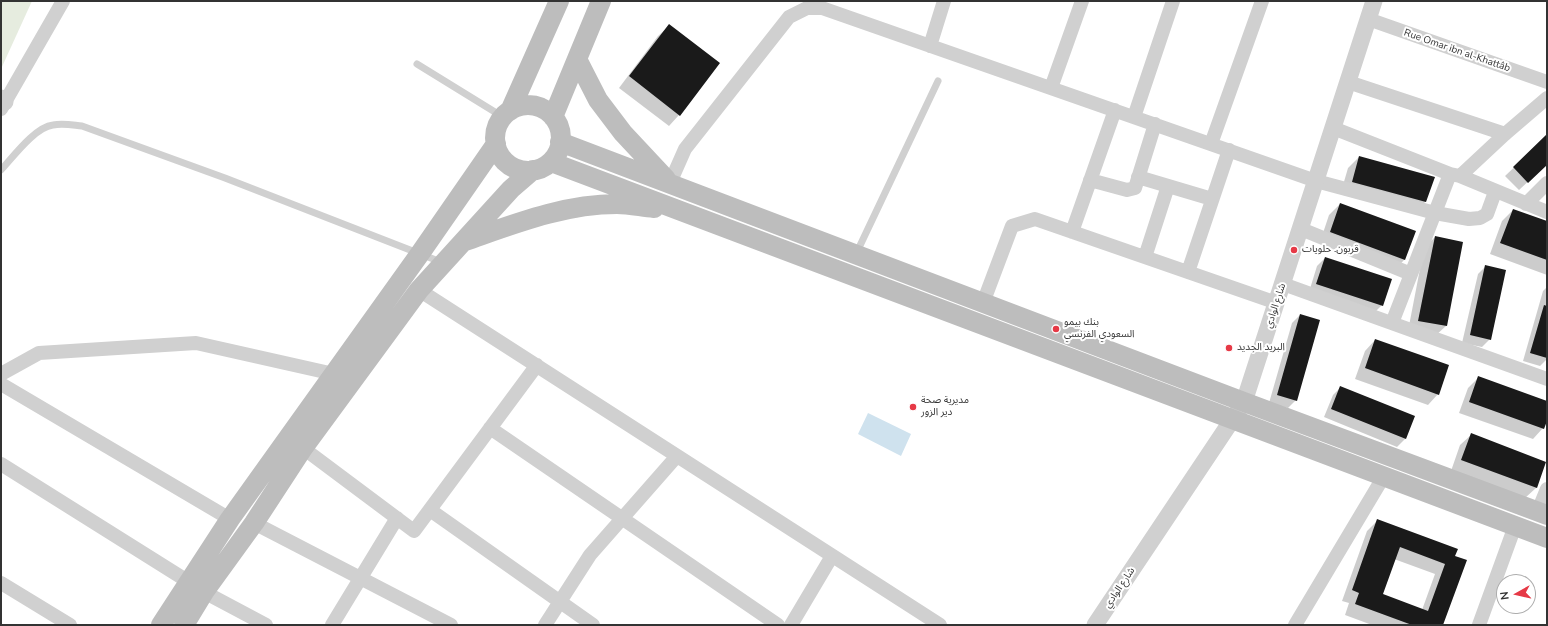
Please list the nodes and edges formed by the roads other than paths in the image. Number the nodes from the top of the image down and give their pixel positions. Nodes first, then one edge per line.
1 (63, 1) edge
2 (559, 1) edge
3 (601, 1) edge
4 (944, 1) edge
5 (1080, 1) edge
6 (1173, 1) edge
7 (1262, 1) edge
8 (1372, 2) edge
9 (1368, 19) junction
10 (930, 46) junction
11 (577, 59) junction
12 (417, 64) dead end
13 (938, 81) dead end
14 (1348, 82) junction
15 (1547, 82) edge
16 (1051, 88) junction
17 (1547, 98) edge
18 (2, 103) edge
19 (1115, 110) junction
20 (506, 114) junction
21 (1134, 117) junction
22 (554, 118) junction
23 (1155, 124) junction
24 (1333, 128) junction
25 (1505, 134) junction
26 (560, 142) junction
27 (496, 144) junction
28 (1211, 144) junction
29 (1228, 150) junction
30 (542, 166) junction
31 (1, 170) edge
32 (1455, 175) junction
33 (1138, 177) junction
34 (1090, 180) junction
35 (1316, 181) junction
36 (1547, 183) edge
37 (670, 184) junction
38 (1168, 186) junction
39 (1495, 192) junction
40 (1212, 199) junction
41 (1526, 204) junction
42 (685, 212) junction
43 (1547, 212) edge
44 (1435, 213) junction
45 (1301, 229) junction
46 (1072, 232) junction
47 (462, 242) junction
48 (855, 254) junction
49 (420, 255) junction
50 (1145, 257) junction
51 (443, 263) junction
52 (1188, 272) junction
53 (1411, 274) junction
54 (1283, 284) junction
55 (420, 290) junction
56 (983, 303) junction
57 (1277, 303) junction
58 (1392, 323) junction
59 (537, 365) junction
60 (1, 374) edge
61 (334, 374) junction
62 (1547, 379) edge
63 (1, 384) edge
64 (1244, 402) junction
65 (1233, 419) junction
66 (490, 428) junction
67 (303, 448) junction
68 (677, 456) junction
69 (1, 464) edge
70 (1384, 476) junction
71 (1547, 489) edge
72 (430, 510) junction
73 (1543, 513) edge
74 (621, 517) junction
75 (397, 518) junction
76 (230, 519) junction
77 (254, 523) junction
78 (1515, 526) junction
79 (1547, 538) edge
80 (832, 556) junction
81 (361, 578) junction
82 (1, 582) edge
83 (196, 587) junction
84 (560, 602) junction
85 (70, 625) edge
86 (161, 625) edge
87 (184, 625) edge
88 (266, 625) edge
89 (332, 625) edge
90 (450, 625) edge
91 (545, 625) edge
92 (593, 625) edge
93 (778, 625) edge
94 (792, 625) edge
95 (940, 625) edge
96 (1095, 625) edge
97 (1295, 625) edge
98 (1479, 625) edge

1 - 18 street
2 - 20 main road
3 - 11 main road
4 - 10 street
5 - 16 street
6 - 21 street
7 - 28 street
8 - 9 street, شارع الوادي
9 - 14 street, شارع الوادي
9 - 15 street, Rue Omar ibn al-Khattâb
10 - 16 street
10 - 37 street
11 - 22 main road
11 - 37 main road
12 - 20 lane
13 - 48 lane
14 - 24 street, شارع الوادي
14 - 25 street
16 - 19 street
17 - 25 street
19 - 21 street
19 - 34 street
20 - 22 main road
20 - 27 main road
21 - 23 street
22 - 26 main road
23 - 28 street
23 - 33 street
24 - 32 street
24 - 35 street, شارع الوادي
25 - 32 street
26 - 30 main road
26 - 37 main road
27 - 30 main road
27 - 49 main road
28 - 29 street
29 - 35 street
29 - 40 street
30 - 42 main road
30 - 47 main road
31 - 49 lane
32 - 39 street
32 - 44 street
33 - 34 street
33 - 38 street
34 - 46 street
35 - 44 street
35 - 45 street, شارع الوادي
36 - 41 street
37 - 48 main road
38 - 40 street
38 - 50 street
39 - 41 street
39 - 44 street
40 - 52 street
41 - 43 street
42 - 47 main road
42 - 65 main road
44 - 53 street
45 - 53 street
45 - 54 street, شارع الوادي
46 - 50 street
46 - 56 street
47 - 51 main road
48 - 56 main road
49 - 51 lane
49 - 61 main road
50 - 52 street
51 - 55 main road
52 - 57 street
53 - 58 street
54 - 57 street, شارع الوادي
54 - 58 street
55 - 59 street
55 - 67 main road
56 - 64 main road
57 - 64 street, شارع الوادي
58 - 62 street
59 - 66 street
59 - 68 street
60 - 61 street
61 - 76 main road
63 - 76 street
64 - 65 street, شارع الوادي
64 - 73 main road
65 - 70 main road
65 - 96 street, شارع الوادي
66 - 72 street
66 - 74 street
67 - 75 street
67 - 77 main road
68 - 74 street
68 - 80 street
69 - 83 street
70 - 78 main road
70 - 97 street
71 - 73 street
72 - 75 street
72 - 84 street
74 - 84 street
74 - 93 street
75 - 81 street
76 - 83 main road
77 - 81 street
77 - 83 main road
78 - 79 main road
78 - 98 street
80 - 94 street
80 - 95 street
81 - 89 street
81 - 90 street
82 - 85 street
83 - 86 main road
83 - 87 main road
83 - 88 street
84 - 91 street
84 - 92 street

